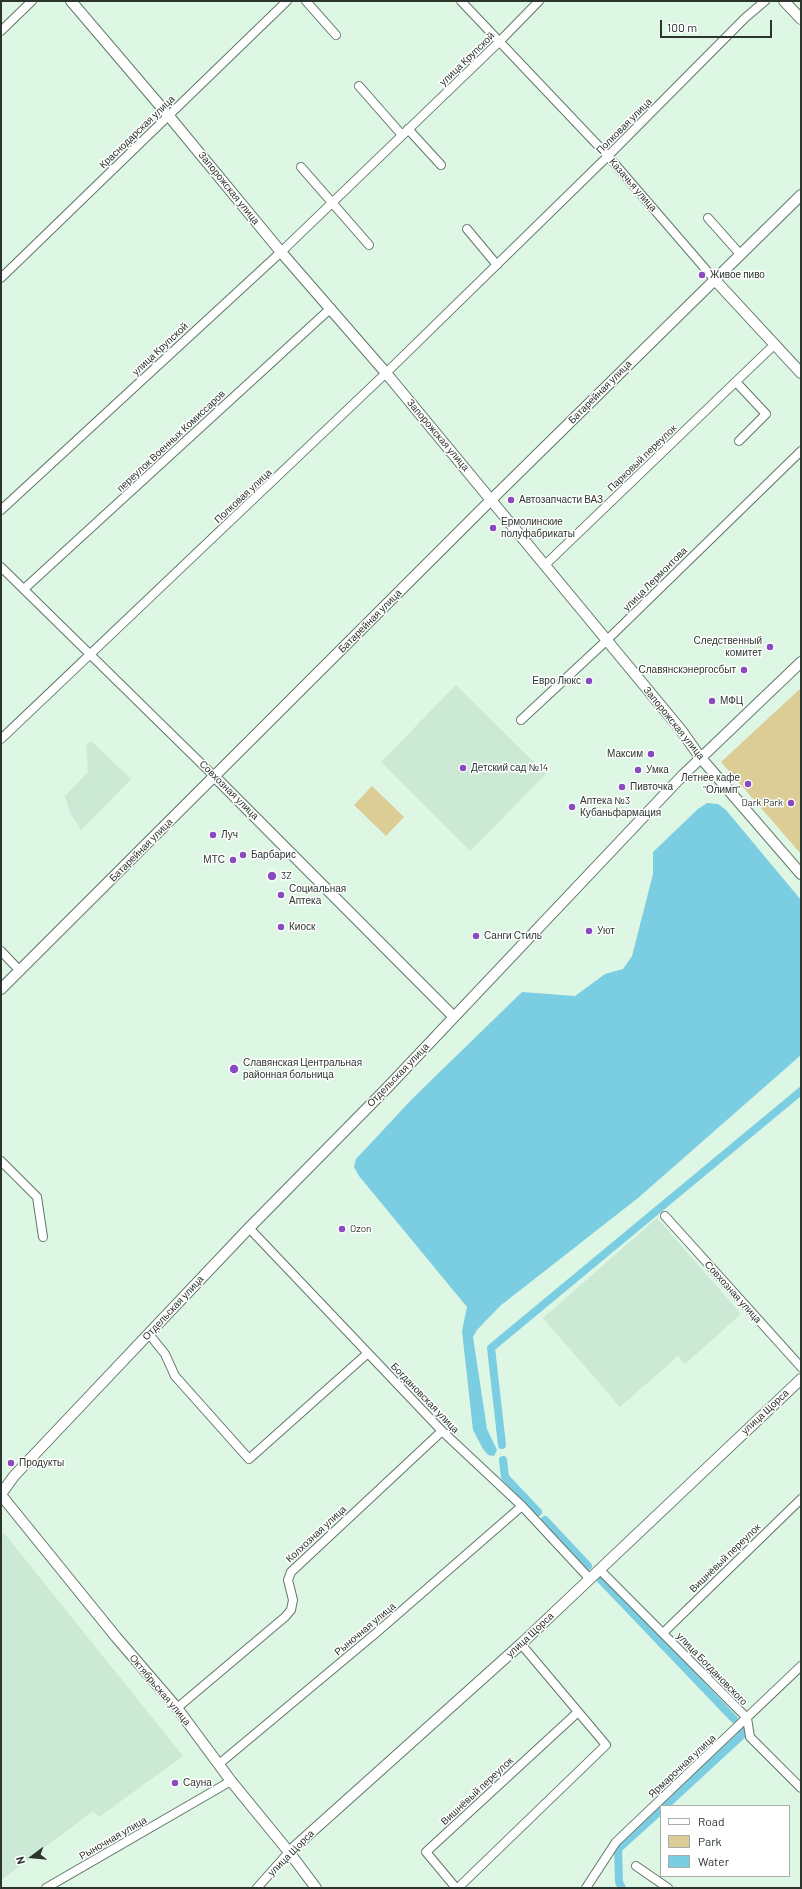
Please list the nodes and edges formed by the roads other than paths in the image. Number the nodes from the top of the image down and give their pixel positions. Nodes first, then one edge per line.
1 (32, 1) edge
2 (71, 1) edge
3 (287, 1) edge
4 (306, 1) edge
5 (461, 1) edge
6 (539, 1) edge
7 (765, 1) edge
8 (784, 1) edge
9 (801, 19) edge
10 (1, 31) edge
11 (336, 35) dead end
12 (499, 42) junction
13 (359, 86) dead end
14 (168, 115) junction
15 (408, 129) junction
16 (402, 135) junction
17 (608, 156) junction
18 (441, 165) dead end
19 (301, 167) dead end
20 (801, 195) edge
21 (332, 203) junction
22 (708, 218) dead end
23 (467, 230) dead end
24 (369, 245) dead end
25 (281, 252) junction
26 (740, 254) junction
27 (497, 265) junction
28 (1, 278) edge
29 (714, 279) junction
30 (331, 308) junction
31 (775, 344) junction
32 (801, 372) edge
33 (386, 373) junction
34 (736, 382) junction
35 (739, 441) dead end
36 (801, 451) edge
37 (492, 499) junction
38 (1, 510) edge
39 (545, 565) junction
40 (1, 567) edge
41 (24, 589) junction
42 (606, 641) junction
43 (90, 654) junction
44 (801, 662) edge
45 (521, 720) dead end
46 (1, 739) edge
47 (700, 757) junction
48 (216, 777) junction
49 (801, 874) edge
50 (1, 951) edge
51 (20, 971) junction
52 (1, 989) edge
53 (454, 1017) junction
54 (1, 1161) edge
55 (665, 1216) dead end
56 (249, 1228) junction
57 (43, 1236) dead end
58 (149, 1334) junction
59 (368, 1353) junction
60 (801, 1367) edge
61 (801, 1378) edge
62 (442, 1432) junction
63 (1, 1495) edge
64 (801, 1498) edge
65 (522, 1506) junction
66 (599, 1569) junction
67 (589, 1578) junction
68 (663, 1633) junction
69 (521, 1644) junction
70 (801, 1666) edge
71 (177, 1708) junction
72 (578, 1712) junction
73 (747, 1718) junction
74 (219, 1764) junction
75 (231, 1781) junction
76 (801, 1788) edge
77 (289, 1852) junction
78 (636, 1866) dead end
79 (46, 1888) edge
80 (257, 1888) edge
81 (316, 1888) edge
82 (456, 1888) edge
83 (461, 1888) edge
84 (586, 1888) edge
85 (668, 1888) edge

1 - 10 street
2 - 14 street, Запорожская улица
3 - 14 street, Краснодарская улица
4 - 11 street
5 - 12 street, Казачья улица
6 - 12 street, улица Крупской
7 - 17 street, Полковая улица
8 - 9 street
12 - 15 street, улица Крупской
12 - 17 street, Казачья улица
13 - 16 street
14 - 25 street, Запорожская улица
14 - 28 street, Краснодарская улица
15 - 16 street, улица Крупской
15 - 18 street
16 - 21 street, улица Крупской
17 - 27 street, Полковая улица
17 - 29 street, Казачья улица
19 - 21 street
20 - 26 street, Батарейная улица
21 - 24 street
21 - 25 street, улица Крупской
22 - 26 street
23 - 27 street
25 - 30 street, Запорожская улица
25 - 38 street, улица Крупской
26 - 29 street, Батарейная улица
27 - 33 street, Полковая улица
29 - 31 street, Казачья улица
29 - 37 street, Батарейная улица
30 - 33 street, Запорожская улица
30 - 41 street, переулок Военных Комиссаров
31 - 32 street, Казачья улица
31 - 34 street, Парковый переулок
33 - 37 street, Запорожская улица
33 - 43 street, Полковая улица
34 - 35 street
34 - 39 street, Парковый переулок
36 - 42 street, улица Лермонтова
37 - 39 street, Запорожская улица
37 - 48 street, Батарейная улица
39 - 42 street, Запорожская улица
40 - 41 street, Совхозная улица
41 - 43 street, Совхозная улица
42 - 45 street, улица Лермонтова
42 - 47 street, Запорожская улица
43 - 46 street, Полковая улица
43 - 48 street, Совхозная улица
44 - 47 street, Отдельская улица
47 - 49 street, Запорожская улица
47 - 53 street, Отдельская улица
48 - 51 street, Батарейная улица
48 - 53 street, Совхозная улица
50 - 51 street
51 - 52 street, Батарейная улица
53 - 56 street, Отдельская улица
54 - 57 street
55 - 60 street, Совхозная улица
56 - 58 street, Отдельская улица
56 - 59 street, Богдановская улица
58 - 59 street
58 - 63 street, Отдельская улица
59 - 62 street, Богдановская улица
61 - 66 street, улица Щорса
62 - 65 street, Богдановская улица
62 - 71 street, Колхозная улица
63 - 71 street, Октябрьская улица
64 - 68 street, Вишнёвый переулок
65 - 67 street, Богдановская улица
65 - 74 street, Рыночная улица
66 - 67 street, улица Щорса
66 - 68 street, улица Богдановского
67 - 69 street, улица Щорса
68 - 73 street, улица Богдановского
69 - 72 street
69 - 77 street, улица Щорса
70 - 73 street, Ярмарочная улица
71 - 74 street, Октябрьская улица
72 - 82 street, Вишнёвый переулок
72 - 83 street
73 - 76 street, улица Богдановского
73 - 84 street, Ярмарочная улица
74 - 75 street, Октябрьская улица
75 - 77 street, Октябрьская улица
75 - 79 street, Рыночная улица
77 - 80 street, улица Щорса
77 - 81 street, Октябрьская улица
78 - 85 street

